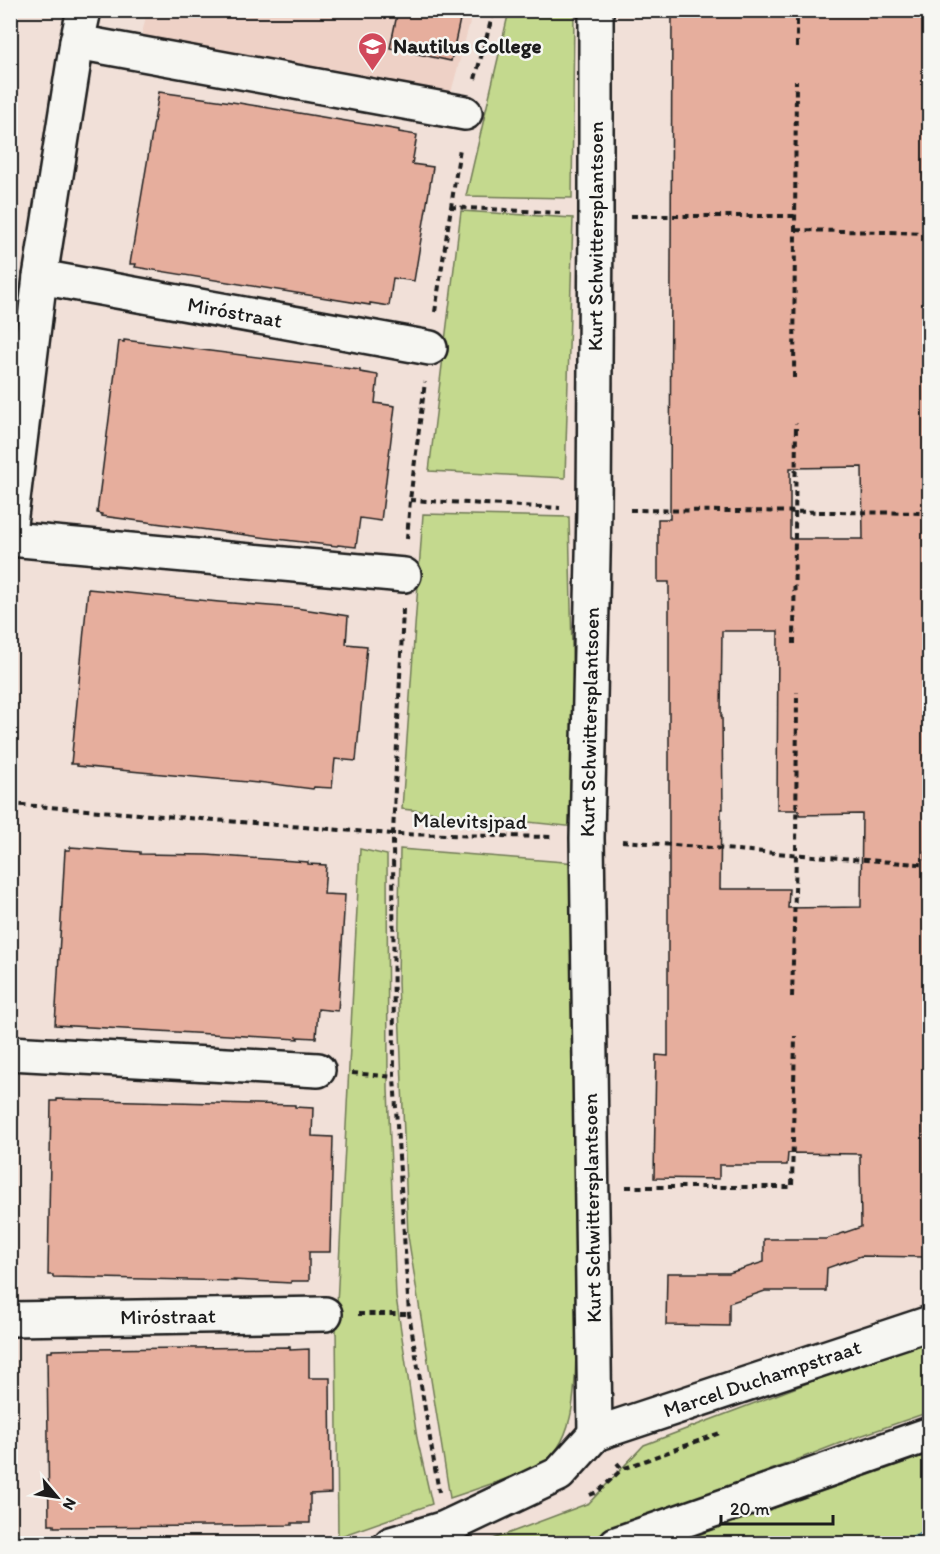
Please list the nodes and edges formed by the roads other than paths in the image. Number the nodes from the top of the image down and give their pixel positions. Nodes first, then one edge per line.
1 (596, 10) edge
2 (81, 26) edge
3 (465, 113) road end
4 (40, 277) junction
5 (430, 348) road end
6 (10, 524) edge
7 (10, 539) edge
8 (404, 575) road end
9 (10, 1053) edge
10 (318, 1070) road end
11 (324, 1314) road end
12 (10, 1318) edge
13 (930, 1323) edge
14 (595, 1434) junction
15 (930, 1434) edge
16 (391, 1544) edge
17 (616, 1544) edge

1 - 14 street, Kurt Schwittersplantsoen
2 - 3 street
2 - 4 street
4 - 5 street, Miróstraat
4 - 6 street
7 - 8 street
9 - 10 street
11 - 12 street, Miróstraat
13 - 14 street, Marcel Duchampstraat
14 - 16 street
15 - 17 street

